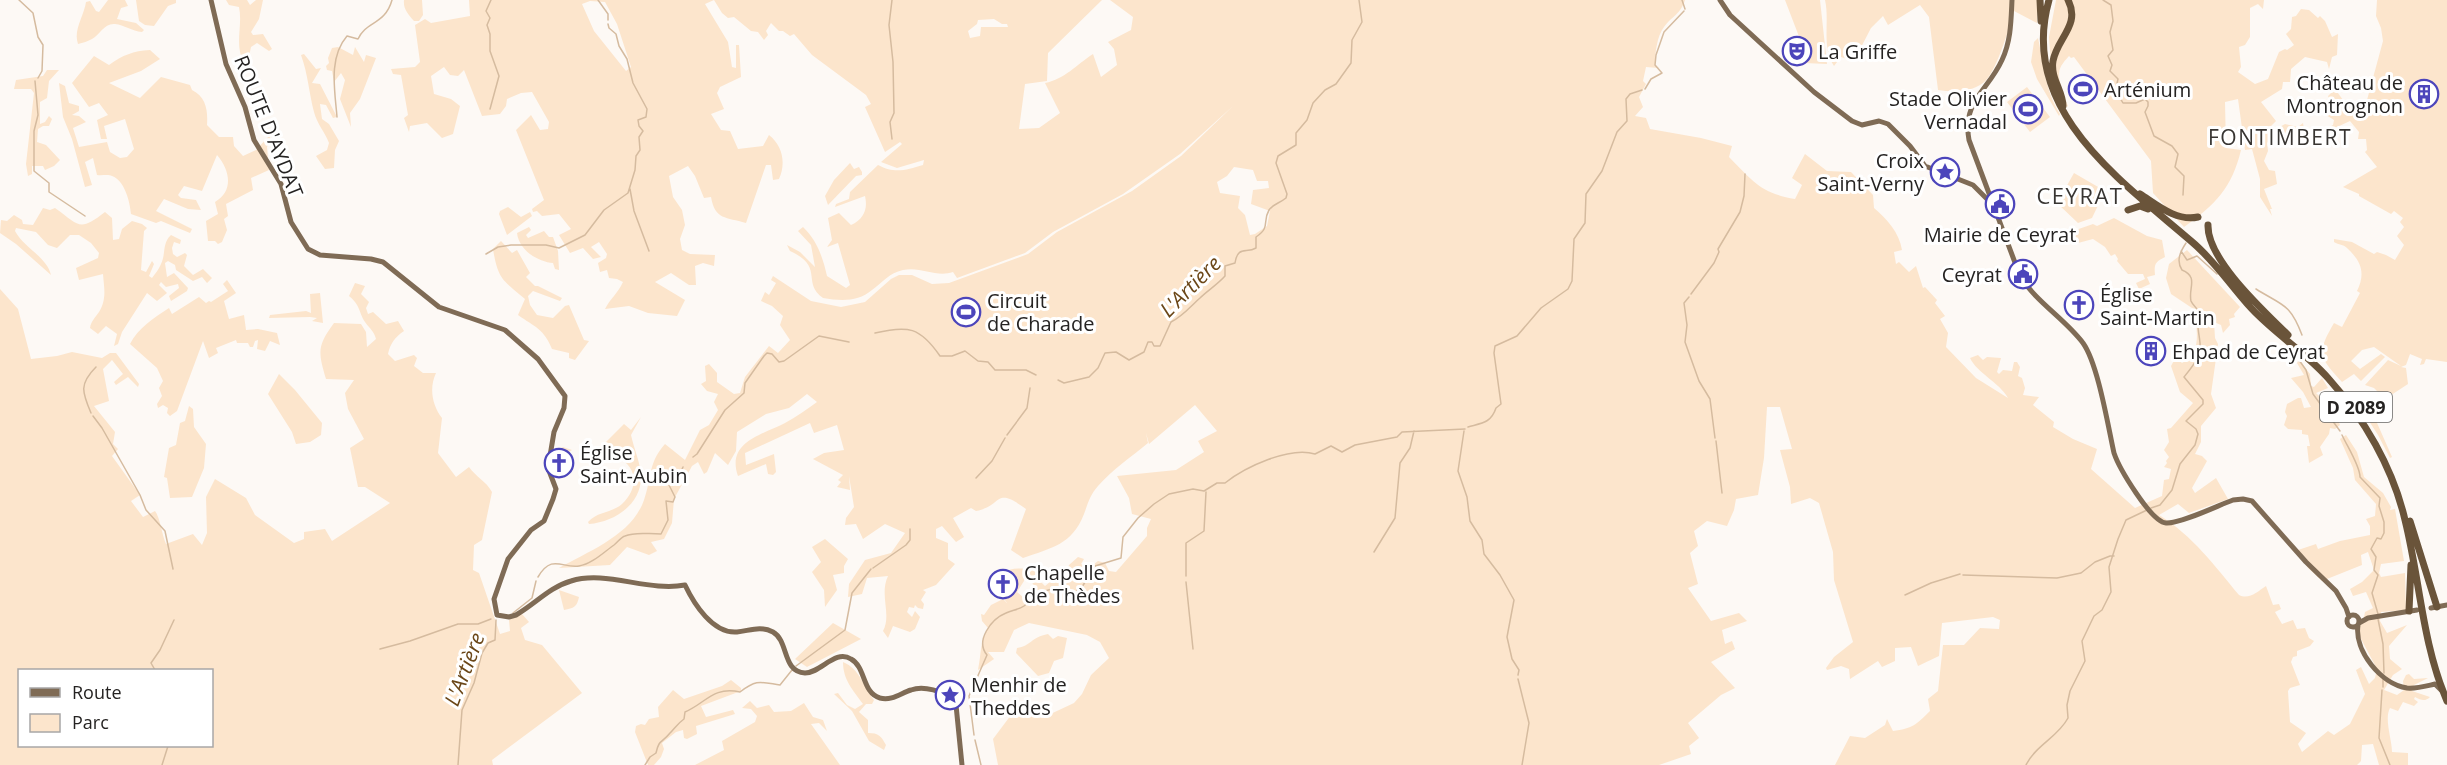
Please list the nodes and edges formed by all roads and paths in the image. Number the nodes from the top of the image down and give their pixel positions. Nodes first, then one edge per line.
1 (211, 0) edge
2 (1720, 0) edge
3 (2012, 0) edge
4 (2040, 0) edge
5 (2051, 0) edge
6 (2068, 0) edge
7 (2043, 54) junction
8 (2063, 106) junction
9 (2066, 117) junction
10 (2088, 151) dead end
11 (2140, 194) junction
12 (2132, 199) dead end
13 (1992, 202) junction
14 (2140, 206) junction
15 (2128, 210) dead end
16 (2198, 217) dead end
17 (2169, 224) junction
18 (2208, 225) dead end
19 (2292, 339) junction
20 (2406, 516) junction
21 (2447, 605) edge
22 (2434, 607) joint
23 (2413, 611) joint
24 (2355, 619) junction
25 (2352, 627) junction
26 (2359, 639) junction
27 (2439, 680) junction
28 (2422, 687) junction
29 (2447, 692) edge
30 (2447, 702) edge
31 (962, 765) edge

1 - 31 main road, ROUTE D'AYDAT
2 - 13 main road
3 - 13 main road
4 - 7 highway
5 - 7 highway, D 2089
5 - 8 highway, D 2089
6 - 8 highway
7 - 9 highway, D 2089
8 - 11 highway, D 2089
9 - 10 highway
9 - 17 highway, D 2089
11 - 16 highway
11 - 19 highway, D 2089
12 - 14 highway
13 - 24 main road
14 - 15 highway
14 - 17 highway
17 - 20 highway, D 2089
18 - 19 highway
19 - 20 highway, D 2089
20 - 22 highway
20 - 23 highway
20 - 27 highway, D 2089
20 - 29 highway, D 2089
21 - 22 main road
23 - 24 main road
24 - 25 main road
24 - 25 main road
24 - 26 main road
25 - 26 main road
26 - 28 main road
27 - 28 main road
27 - 29 main road
27 - 30 highway, D 2089
28 - 30 main road

